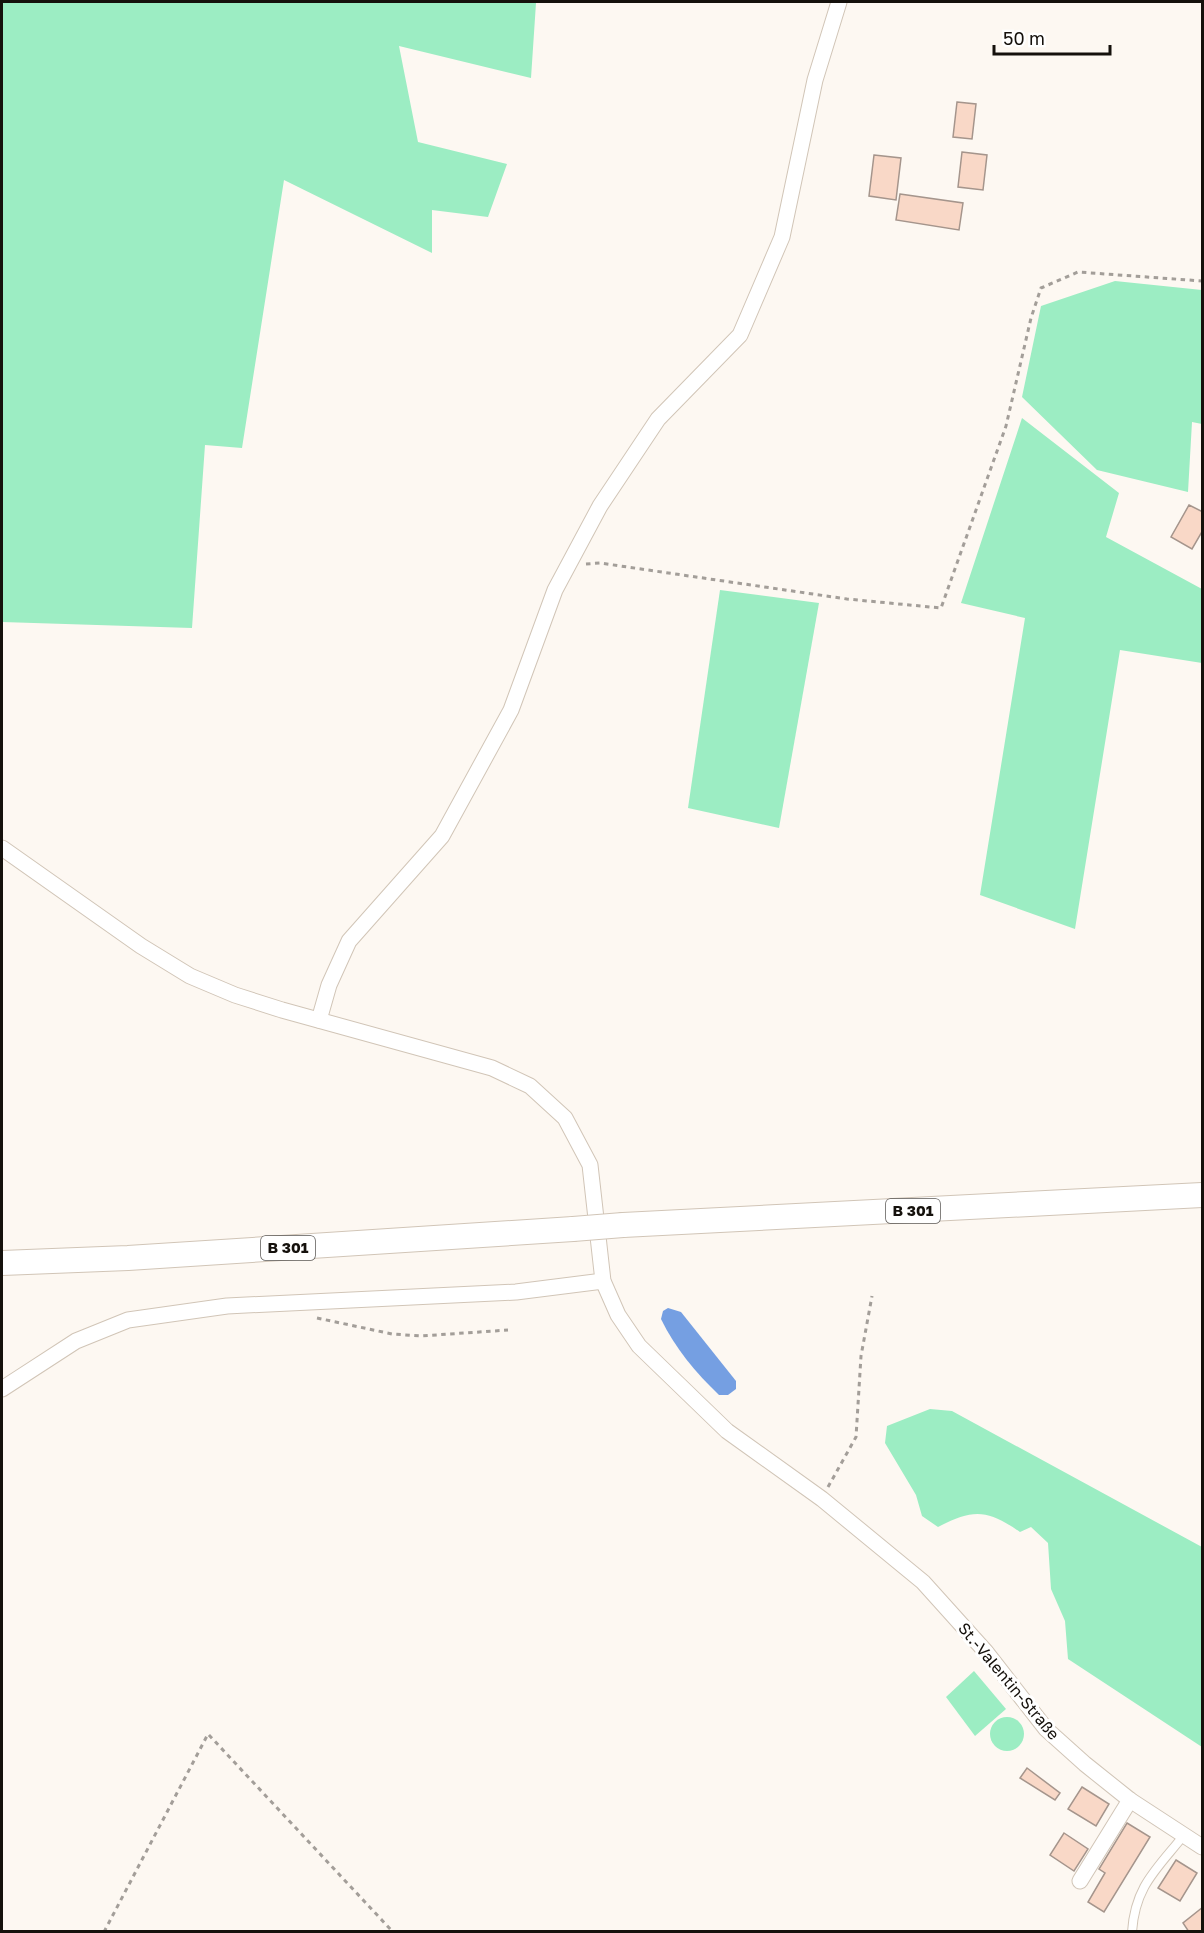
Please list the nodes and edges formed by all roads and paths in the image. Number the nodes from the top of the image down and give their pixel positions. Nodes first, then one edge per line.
1 (839, 2) edge
2 (1203, 281) edge
3 (569, 564) junction
4 (2, 848) edge
5 (319, 1020) junction
6 (1203, 1195) edge
7 (2, 1263) edge
8 (603, 1281) junction
9 (872, 1296) dead end
10 (286, 1304) junction
11 (508, 1330) dead end
12 (2, 1389) edge
13 (822, 1499) junction
14 (1130, 1800) junction
15 (1184, 1835) junction
16 (1203, 1847) edge
17 (1080, 1881) dead end
18 (104, 1932) edge
19 (393, 1932) edge
20 (1132, 1932) edge

1 - 3 street
2 - 3 path
3 - 5 street
4 - 5 street, St.-Valentin-Straße
5 - 8 street, St.-Valentin-Straße
6 - 7 main road, B 301, bridge
8 - 10 street
8 - 13 street, St.-Valentin-Straße
9 - 13 path
10 - 11 path
10 - 12 street
13 - 14 street, St.-Valentin-Straße
14 - 15 street, St.-Valentin-Straße
14 - 17 street
15 - 16 street, St.-Valentin-Straße
15 - 20 lane
18 - 19 path

